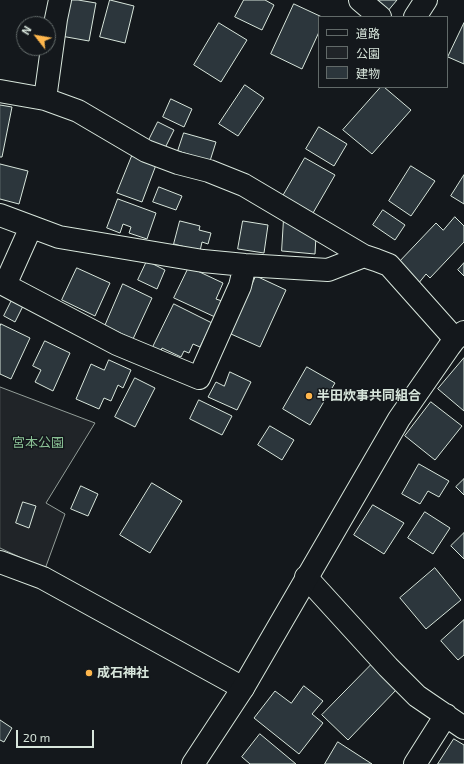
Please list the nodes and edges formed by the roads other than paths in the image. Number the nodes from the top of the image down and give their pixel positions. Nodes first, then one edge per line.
1 (60, 0) edge
2 (360, 0) edge
3 (426, 0) edge
4 (379, 16) edge
5 (416, 16) edge
6 (0, 91) edge
7 (45, 99) junction
8 (0, 215) edge
9 (31, 226) junction
10 (364, 256) junction
11 (245, 265) junction
12 (459, 336) edge
13 (0, 562) edge
14 (306, 577) junction
15 (243, 688) junction
16 (446, 715) junction
17 (464, 728) edge
18 (194, 764) edge
19 (414, 764) edge

1 - 7 street
2 - 4 street
3 - 5 street
6 - 7 street
7 - 10 street
8 - 9 street
9 - 11 street
9 - 11 street
10 - 11 street
10 - 12 street
12 - 14 street
13 - 15 street
14 - 15 street
14 - 16 street
15 - 18 street
16 - 17 street
16 - 19 street

